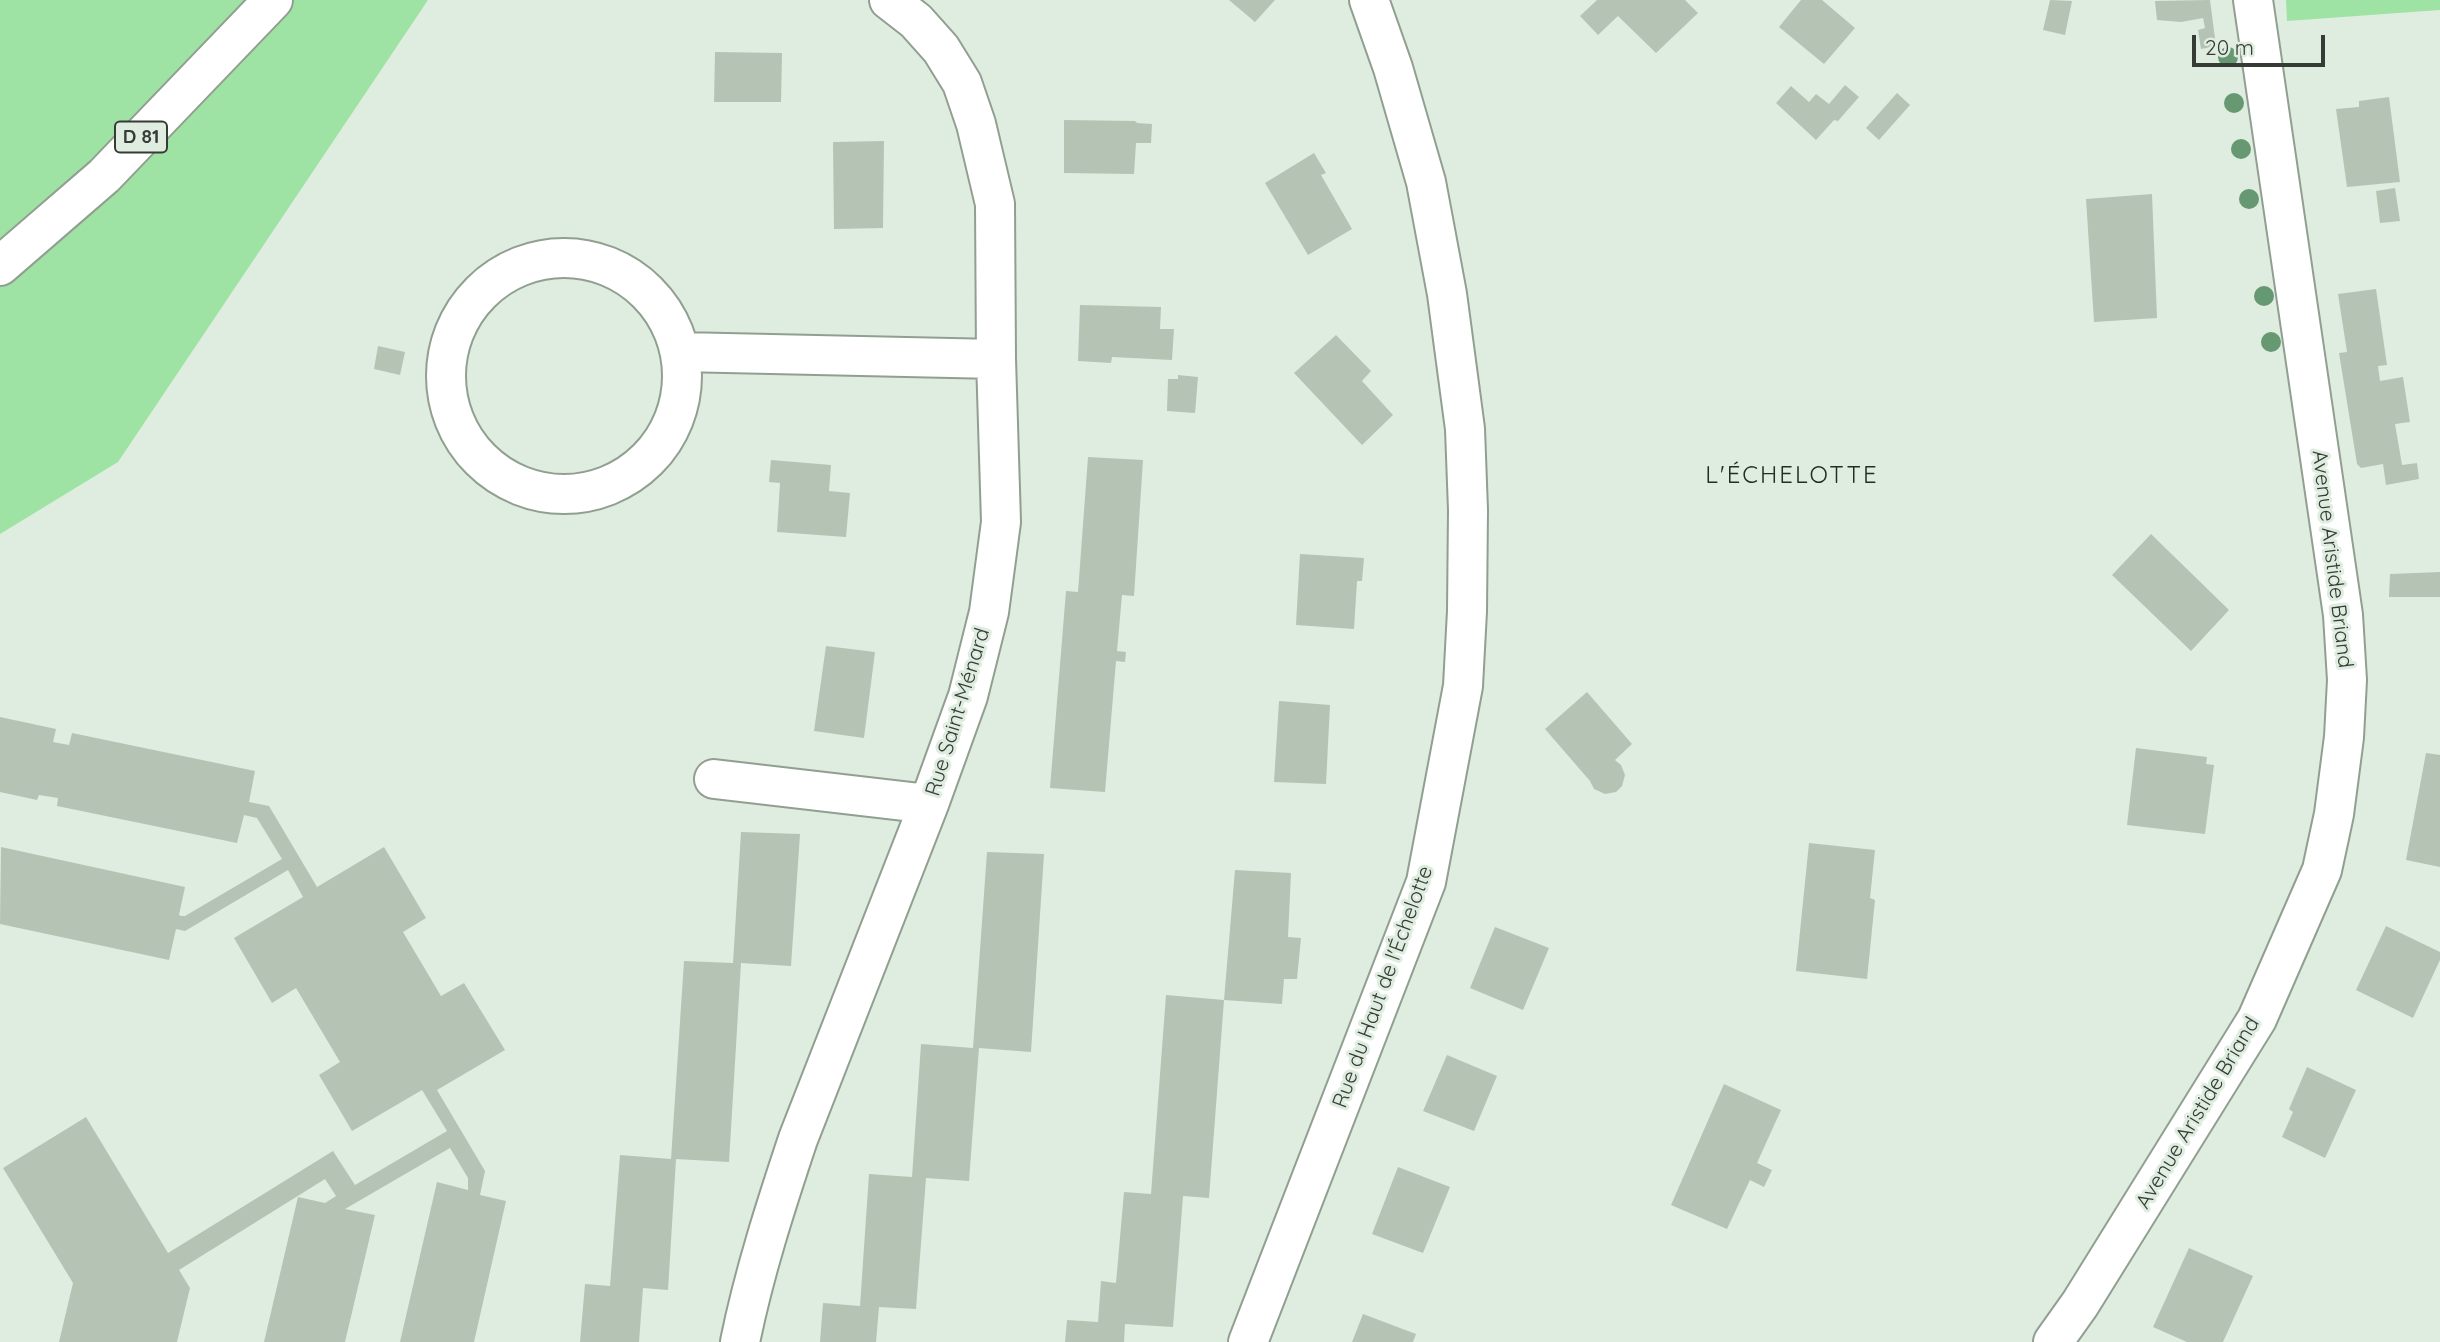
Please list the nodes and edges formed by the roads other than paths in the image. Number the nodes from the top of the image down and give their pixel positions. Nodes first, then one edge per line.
1 (273, 0) edge
2 (889, 0) edge
3 (1369, 0) edge
4 (2253, 0) edge
5 (0, 266) edge
6 (681, 352) junction
7 (996, 359) junction
8 (714, 779) dead end
9 (929, 804) junction
10 (740, 1342) edge
11 (1248, 1342) edge
12 (2053, 1342) edge

1 - 5 street, D 81
2 - 7 street, Rue Saint-Ménard
3 - 11 street, Rue du Haut de l'Échelotte
4 - 12 street, Avenue Aristide Briand
6 - 6 street
6 - 7 street
7 - 9 street, Rue Saint-Ménard
8 - 9 street
9 - 10 street, Rue Saint-Ménard

